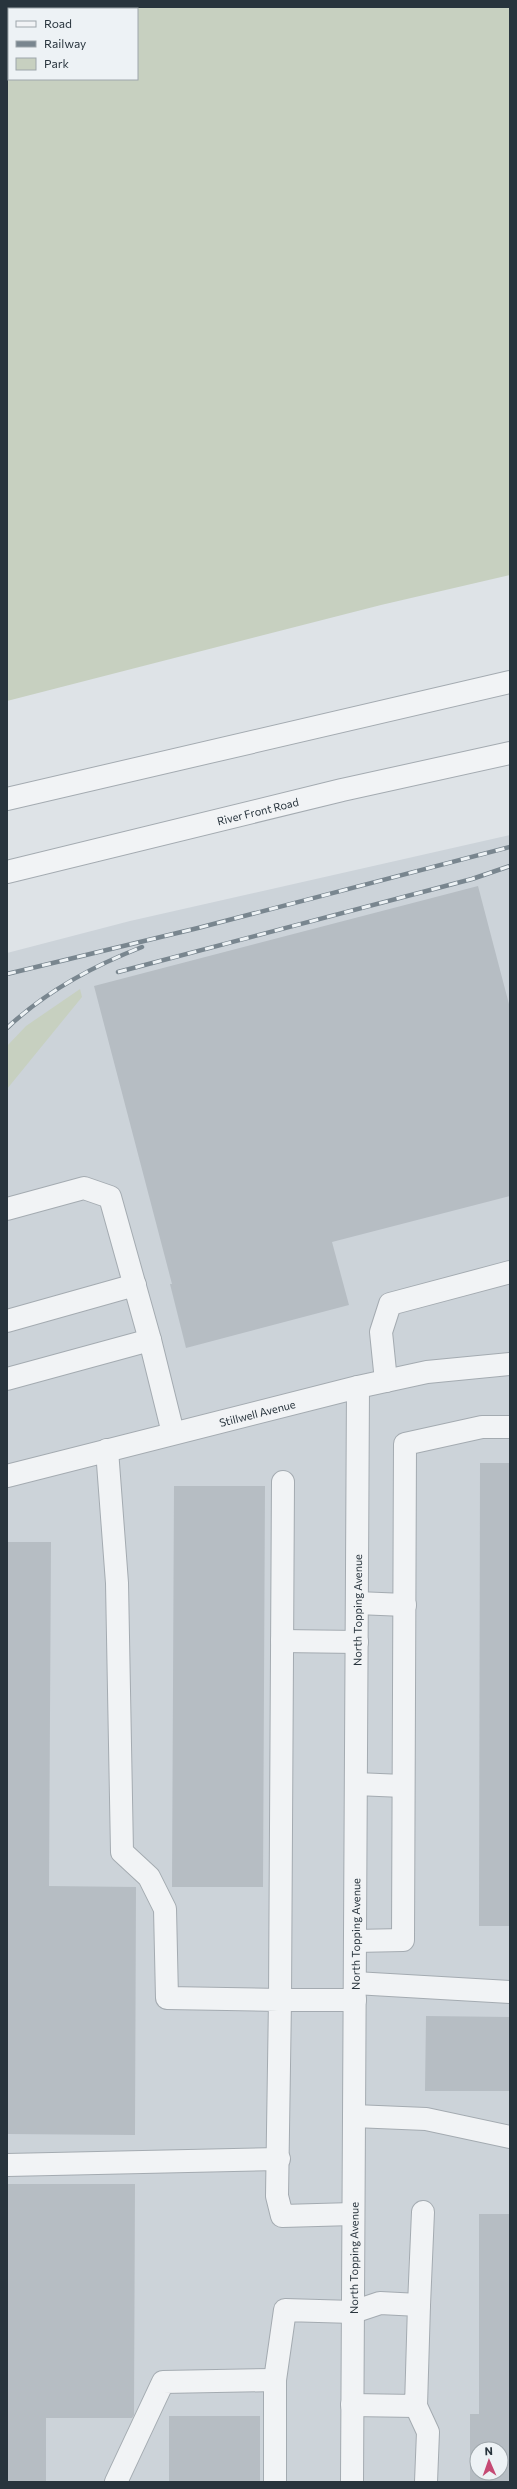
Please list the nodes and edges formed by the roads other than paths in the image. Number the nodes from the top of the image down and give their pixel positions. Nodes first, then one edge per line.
1 (510, 682) edge
2 (510, 753) edge
3 (7, 799) edge
4 (7, 872) edge
5 (7, 1209) edge
6 (510, 1272) edge
7 (135, 1285) junction
8 (7, 1321) edge
9 (150, 1340) junction
10 (510, 1364) edge
11 (7, 1379) edge
12 (386, 1381) junction
13 (358, 1387) junction
14 (510, 1427) edge
15 (173, 1433) junction
16 (107, 1450) junction
17 (7, 1476) edge
18 (283, 1482) dead end
19 (357, 1603) junction
20 (405, 1606) junction
21 (282, 1641) junction
22 (357, 1642) junction
23 (356, 1784) junction
24 (403, 1786) junction
25 (355, 1941) junction
26 (355, 1992) junction
27 (510, 1992) edge
28 (280, 2000) junction
29 (354, 2116) junction
30 (510, 2137) edge
31 (279, 2159) junction
32 (7, 2165) edge
33 (423, 2212) dead end
34 (353, 2214) junction
35 (419, 2304) junction
36 (352, 2312) junction
37 (275, 2380) junction
38 (352, 2405) junction
39 (416, 2406) junction
40 (116, 2482) edge
41 (275, 2482) edge
42 (352, 2482) edge
43 (426, 2482) edge

1 - 3 street
2 - 4 street, River Front Road
5 - 7 street
6 - 12 street
7 - 8 street
7 - 9 street
9 - 11 street
9 - 15 street
10 - 12 street, Stillwell Avenue
12 - 13 street, Stillwell Avenue
13 - 15 street, Stillwell Avenue
13 - 19 street, North Topping Avenue
14 - 20 street
15 - 16 street, Stillwell Avenue
16 - 17 street, Stillwell Avenue
16 - 28 street
18 - 21 street
19 - 20 street
19 - 22 street, North Topping Avenue
20 - 24 street
21 - 22 street
21 - 28 street
22 - 23 street, North Topping Avenue
23 - 24 street
23 - 25 street, North Topping Avenue
24 - 25 street
25 - 26 street, North Topping Avenue
26 - 27 street
26 - 28 street
26 - 29 street, North Topping Avenue
28 - 31 street
29 - 30 street
29 - 34 street, North Topping Avenue
31 - 32 street
31 - 34 street
33 - 35 street
34 - 36 street, North Topping Avenue
35 - 36 street
35 - 39 street
36 - 37 street
36 - 38 street, North Topping Avenue
37 - 40 street
37 - 41 street
38 - 39 street
38 - 42 street, North Topping Avenue
39 - 43 street

